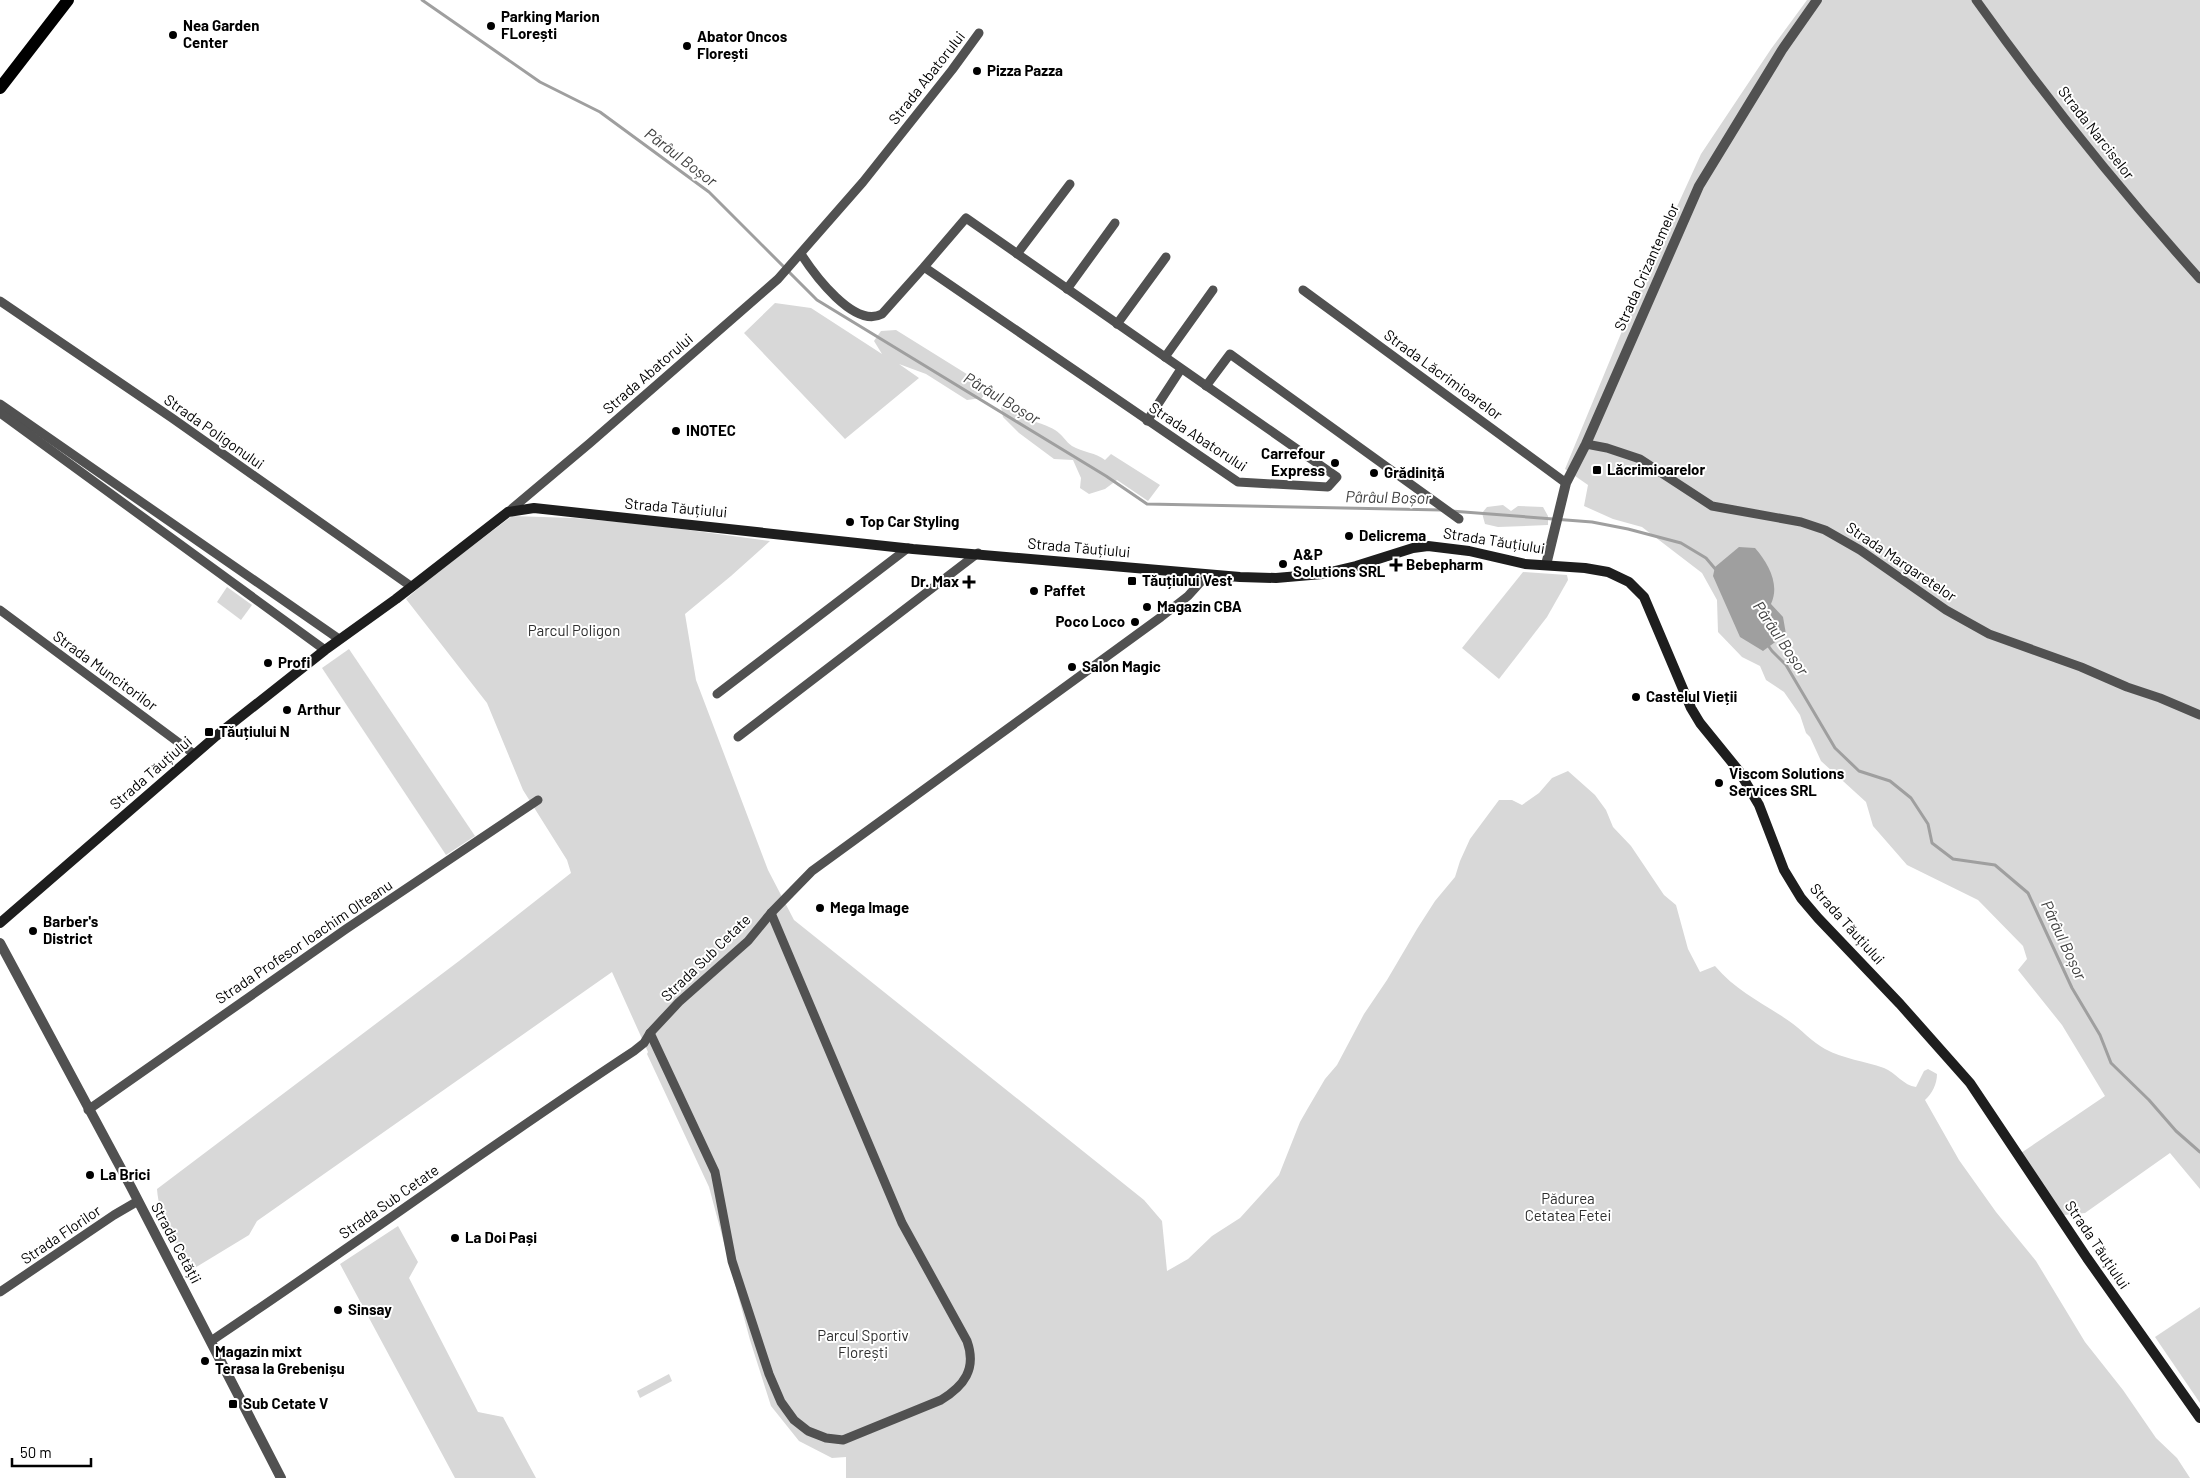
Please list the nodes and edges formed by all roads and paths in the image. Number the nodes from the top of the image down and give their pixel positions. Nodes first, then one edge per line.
1 (68, 0) edge
2 (1817, 0) edge
3 (1976, 0) edge
4 (978, 33) dead end
5 (0, 88) edge
6 (1070, 184) dead end
7 (1115, 223) dead end
8 (801, 254) junction
9 (1017, 254) junction
10 (1166, 257) dead end
11 (924, 267) junction
12 (2200, 279) edge
13 (1067, 289) junction
14 (1213, 290) dead end
15 (1304, 290) dead end
16 (0, 301) edge
17 (1117, 324) junction
18 (1165, 357) junction
19 (1181, 369) junction
20 (1206, 386) junction
21 (0, 404) edge
22 (0, 413) edge
23 (1148, 421) junction
24 (1586, 444) junction
25 (1566, 483) junction
26 (508, 512) junction
27 (1459, 518) dead end
28 (908, 548) junction
29 (1549, 551) junction
30 (978, 553) junction
31 (1535, 564) junction
32 (1546, 566) junction
33 (1206, 575) junction
34 (412, 587) junction
35 (0, 610) edge
36 (339, 639) junction
37 (325, 650) junction
38 (717, 694) dead end
39 (2200, 715) edge
40 (738, 737) dead end
41 (194, 754) junction
42 (538, 800) dead end
43 (771, 913) junction
44 (0, 923) edge
45 (0, 943) edge
46 (650, 1033) junction
47 (88, 1110) junction
48 (138, 1201) junction
49 (0, 1292) edge
50 (211, 1341) junction
51 (2200, 1418) edge
52 (281, 1478) edge

1 - 5 main road
2 - 24 street, Strada Crizantemelor
3 - 12 street, Strada Narciselor
4 - 8 street, Strada Abatorului
6 - 9 street
7 - 13 street
8 - 11 street, Strada Abatorului
8 - 26 street, Strada Abatorului
9 - 11 street, Strada Abatorului
9 - 13 street, Strada Abatorului
10 - 17 street
11 - 23 street, Strada Abatorului
13 - 17 street, Strada Abatorului
14 - 18 street
15 - 25 street, Strada Lăcrimioarelor
16 - 34 street, Strada Poligonului
17 - 18 street, Strada Abatorului
18 - 19 street, Strada Abatorului
19 - 20 street, Strada Abatorului
19 - 23 street
20 - 23 street, Strada Abatorului
20 - 27 street
21 - 36 street
22 - 37 street
24 - 25 street, Strada Crizantemelor
24 - 39 street, Strada Margaretelor
25 - 29 street, Strada Crizantemelor
26 - 28 main road, Strada Tăuțiului
26 - 34 main road, Strada Tăuțiului
28 - 30 main road, Strada Tăuțiului
28 - 38 street
29 - 31 street
29 - 32 street, Strada Crizantemelor
30 - 33 main road, Strada Tăuțiului
30 - 40 street
31 - 32 main road, Strada Tăuțiului
31 - 33 main road, Strada Tăuțiului
32 - 51 main road, Strada Tăuțiului
33 - 43 street, Strada Sub Cetate
34 - 36 main road, Strada Tăuțiului
35 - 41 street, Strada Muncitorilor
36 - 37 main road, Strada Tăuțiului
37 - 41 main road, Strada Tăuțiului
41 - 44 main road, Strada Tăuțiului
42 - 47 street, Strada Profesor Ioachim Olteanu
43 - 46 street, Strada Sub Cetate
43 - 46 street
45 - 47 street, Strada Cetății
46 - 50 street, Strada Sub Cetate
47 - 48 street, Strada Cetății
48 - 49 street, Strada Florilor
48 - 50 street, Strada Cetății
50 - 52 street, Strada Cetății

